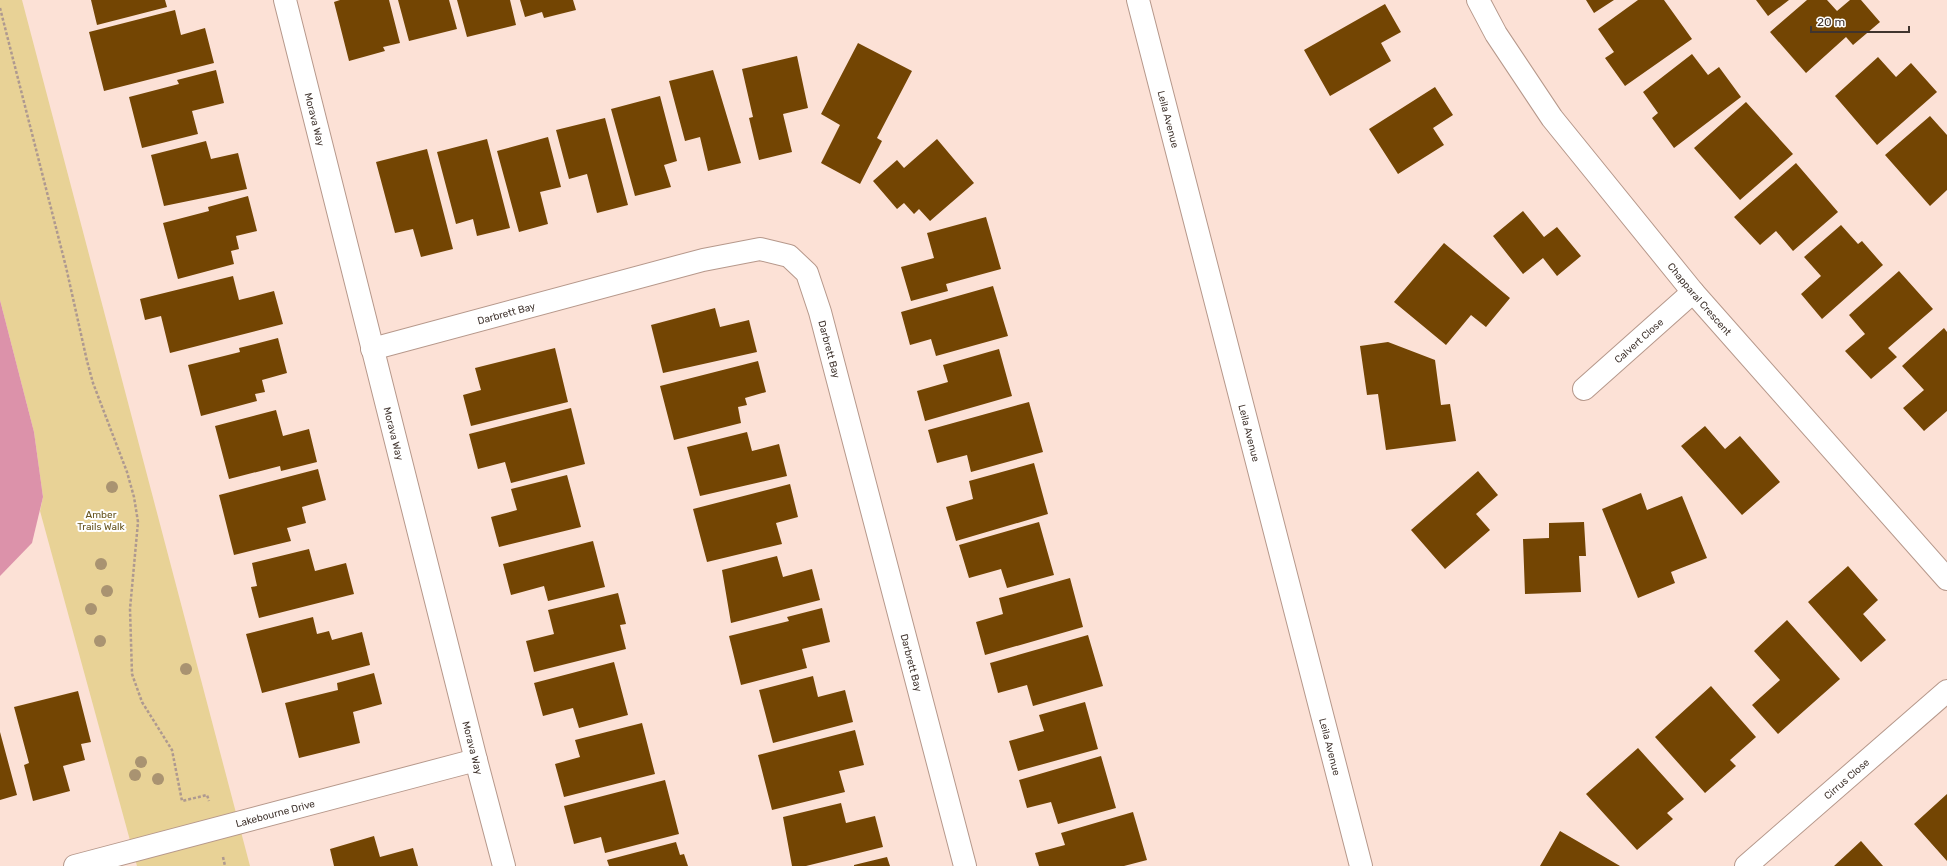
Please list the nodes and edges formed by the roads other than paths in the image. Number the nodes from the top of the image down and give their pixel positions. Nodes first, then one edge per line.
1 (285, 0) edge
2 (1138, 0) edge
3 (1478, 0) edge
4 (1693, 292) junction
5 (372, 349) junction
6 (1584, 389) dead end
7 (1947, 579) edge
8 (1947, 691) edge
9 (476, 760) junction
10 (75, 866) edge
11 (504, 866) edge
12 (965, 866) edge
13 (1361, 866) edge
14 (1746, 866) edge

1 - 5 street, Morava Way
2 - 13 street, Leila Avenue
3 - 4 street, Chapparal Crescent
4 - 6 street, Calvert Close
4 - 7 street, Chapparal Crescent
5 - 9 street, Morava Way
5 - 12 street, Darbrett Bay
8 - 14 street, Cirrus Close
9 - 10 street, Lakebourne Drive
9 - 11 street, Morava Way

